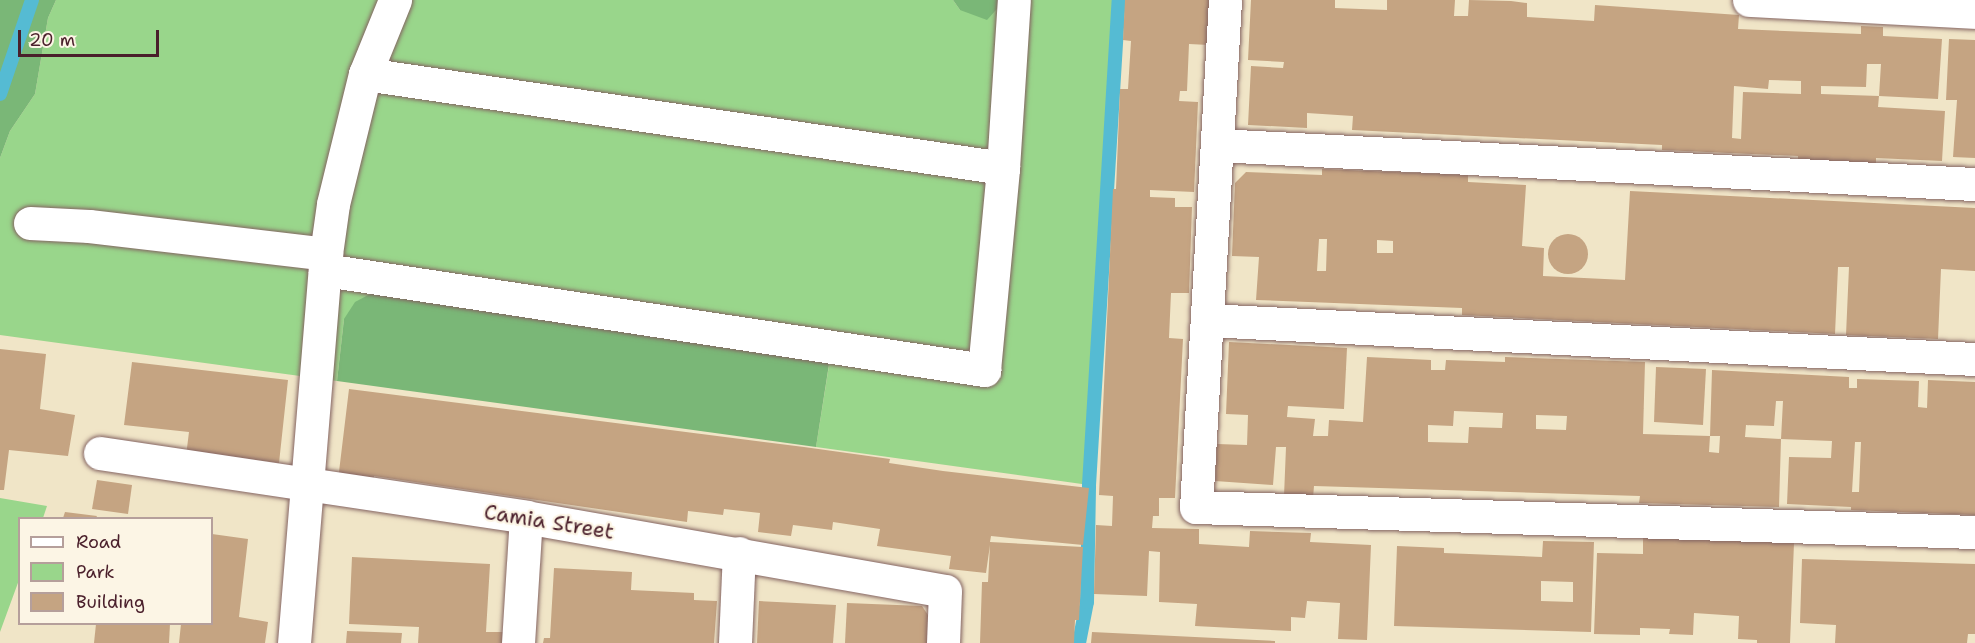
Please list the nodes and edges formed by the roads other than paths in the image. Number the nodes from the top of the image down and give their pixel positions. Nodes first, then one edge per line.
1 (394, 0) edge
2 (1014, 0) edge
3 (1226, 0) edge
4 (1749, 0) edge
5 (1975, 12) edge
6 (365, 74) junction
7 (1217, 145) junction
8 (1003, 168) junction
9 (1975, 183) edge
10 (30, 223) dead end
11 (326, 262) junction
12 (1207, 320) junction
13 (1975, 359) edge
14 (100, 453) dead end
15 (306, 485) junction
16 (526, 517) junction
17 (1975, 532) edge
18 (739, 553) junction
19 (294, 643) edge
20 (518, 643) edge
21 (735, 643) edge
22 (943, 643) edge

1 - 6 street
2 - 8 street
3 - 7 street
4 - 5 street
6 - 8 street
6 - 11 street
7 - 9 street
7 - 12 street
8 - 11 street
10 - 11 street
11 - 15 street
12 - 13 street
12 - 17 street
14 - 15 street, Camia Street
15 - 16 street, Camia Street
15 - 19 street
16 - 18 street, Camia Street
16 - 20 street
18 - 21 street
18 - 22 street, Camia Street

